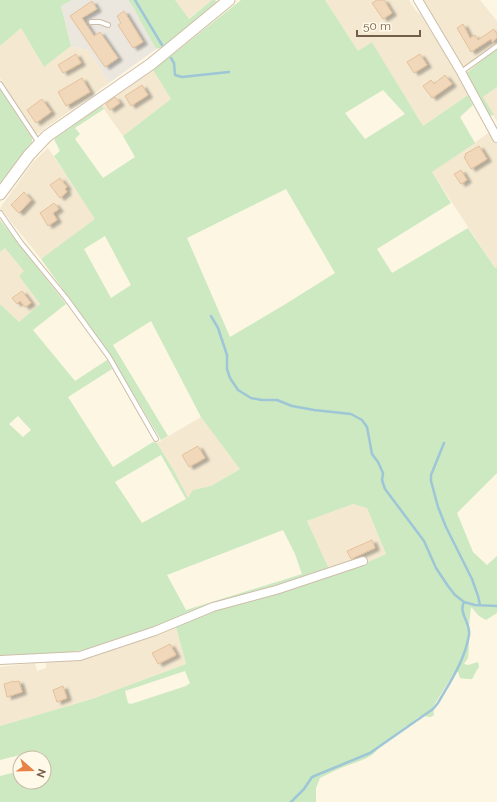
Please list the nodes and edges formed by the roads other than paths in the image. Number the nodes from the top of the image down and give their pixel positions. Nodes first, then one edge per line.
1 (229, 0) edge
2 (418, 0) edge
3 (91, 22) dead end
4 (108, 25) dead end
5 (497, 46) edge
6 (461, 72) junction
7 (0, 84) edge
8 (497, 138) edge
9 (40, 143) junction
10 (0, 194) edge
11 (0, 213) edge
12 (156, 439) dead end
13 (363, 561) dead end
14 (0, 660) edge

1 - 9 street
2 - 6 street
3 - 4 lane
5 - 6 lane
6 - 8 street
7 - 9 lane
9 - 10 street
11 - 12 lane
13 - 14 street

